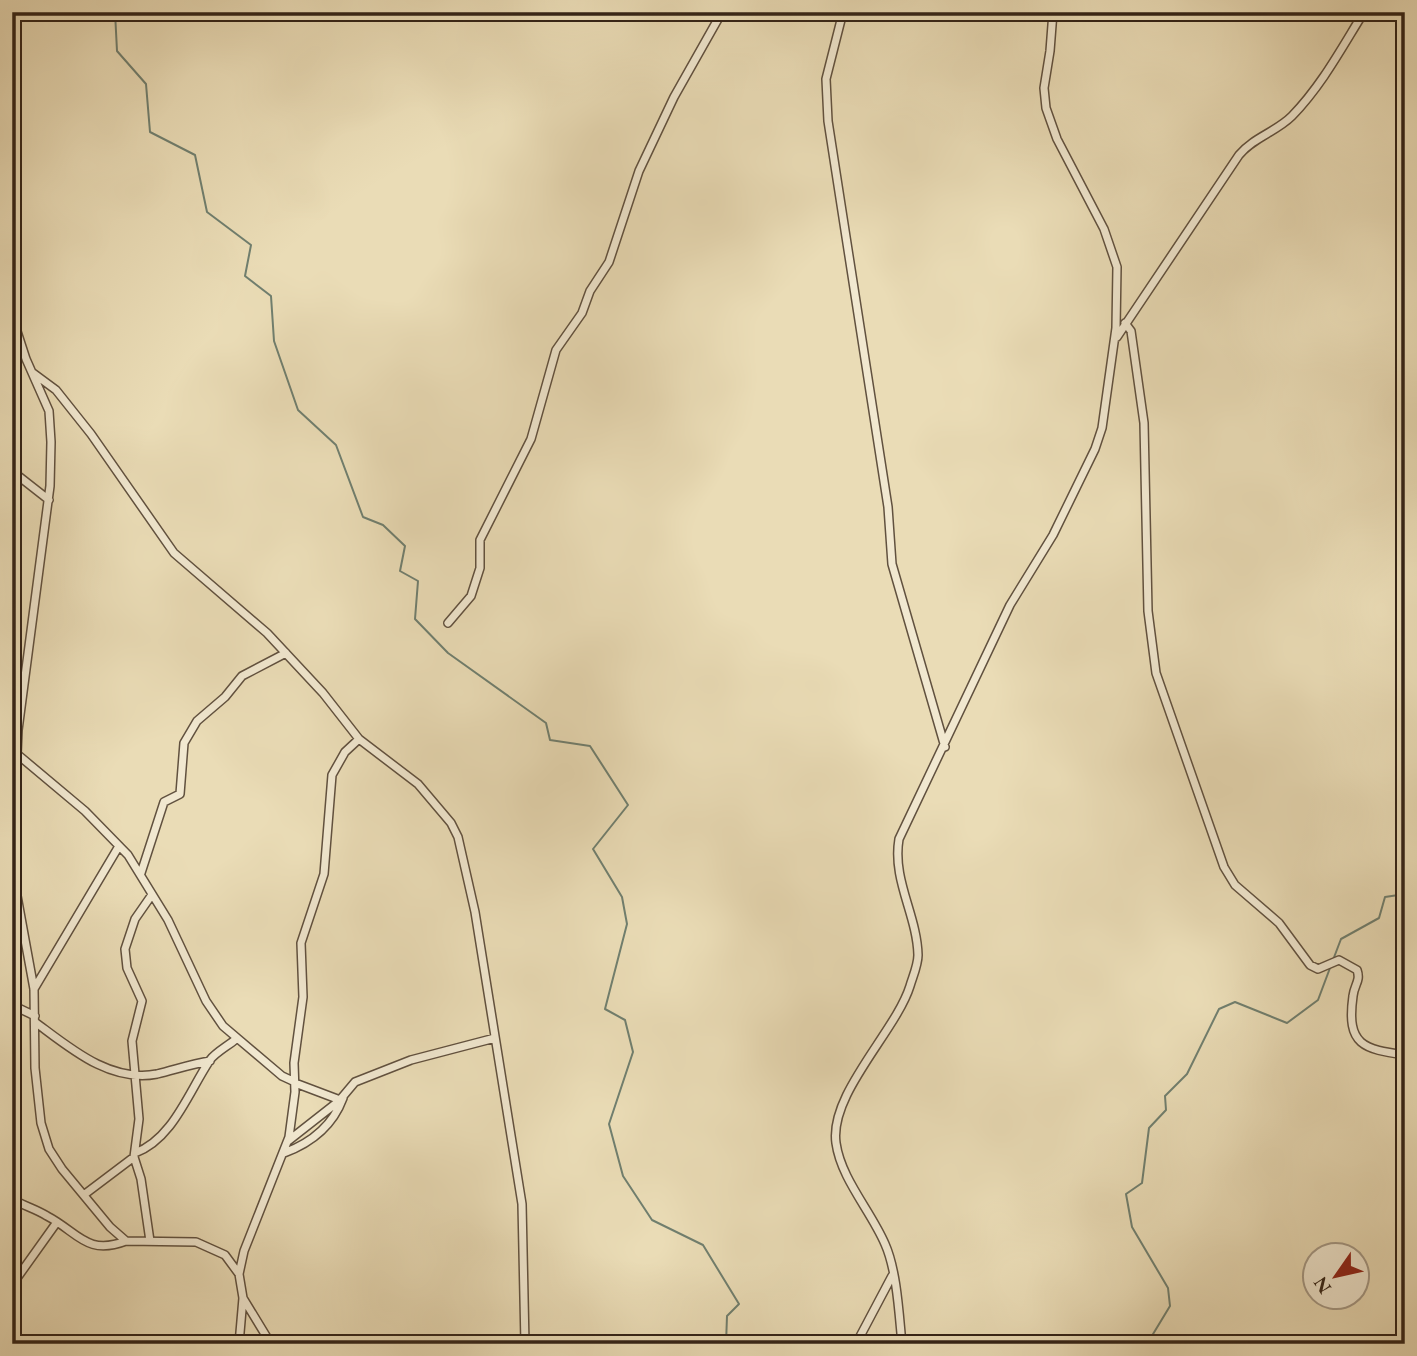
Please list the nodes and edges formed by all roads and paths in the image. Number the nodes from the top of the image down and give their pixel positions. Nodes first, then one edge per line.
1 (722, 12) edge
2 (843, 12) edge
3 (1052, 12) edge
4 (1364, 12) edge
5 (12, 316) edge
6 (1125, 323) junction
7 (1113, 344) junction
8 (31, 372) junction
9 (12, 471) edge
10 (48, 500) junction
11 (448, 623) dead end
12 (286, 653) junction
13 (359, 739) junction
14 (945, 747) junction
15 (17, 754) junction
16 (119, 846) junction
17 (13, 851) edge
18 (141, 873) junction
19 (151, 896) junction
20 (34, 989) junction
21 (12, 1004) edge
22 (35, 1019) junction
23 (495, 1038) junction
24 (236, 1039) junction
25 (1405, 1055) edge
26 (210, 1061) junction
27 (136, 1074) junction
28 (295, 1082) junction
29 (342, 1098) junction
30 (288, 1142) junction
31 (285, 1153) junction
32 (134, 1155) junction
33 (85, 1194) junction
34 (12, 1199) edge
35 (57, 1222) junction
36 (126, 1241) junction
37 (150, 1241) junction
38 (239, 1274) junction
39 (892, 1276) junction
40 (12, 1285) edge
41 (243, 1298) junction
42 (239, 1344) edge
43 (271, 1344) edge
44 (525, 1344) edge
45 (856, 1344) edge
46 (902, 1344) edge

1 - 11 street
2 - 14 street
3 - 7 street
4 - 6 street
5 - 8 street
6 - 7 street
6 - 25 street
7 - 14 street
8 - 10 street
8 - 12 street
9 - 10 street
10 - 15 street
12 - 13 street
12 - 18 street
13 - 23 street
13 - 28 street
14 - 39 street
15 - 16 street
15 - 17 street
16 - 18 street
16 - 20 street
17 - 20 street
18 - 19 street
19 - 24 street
19 - 27 street
20 - 22 street
21 - 22 street
22 - 27 street
22 - 33 street
23 - 29 street
23 - 44 street
24 - 26 street
24 - 28 street
26 - 27 street
26 - 32 street
27 - 32 street
28 - 29 street
28 - 30 street
29 - 30 street
29 - 31 street
30 - 31 street
31 - 38 street
32 - 33 street
32 - 37 street
33 - 36 street
34 - 35 street
35 - 36 street
35 - 40 street
36 - 37 street
37 - 38 street
38 - 41 street
39 - 45 street
39 - 46 street
41 - 42 street
41 - 43 street

